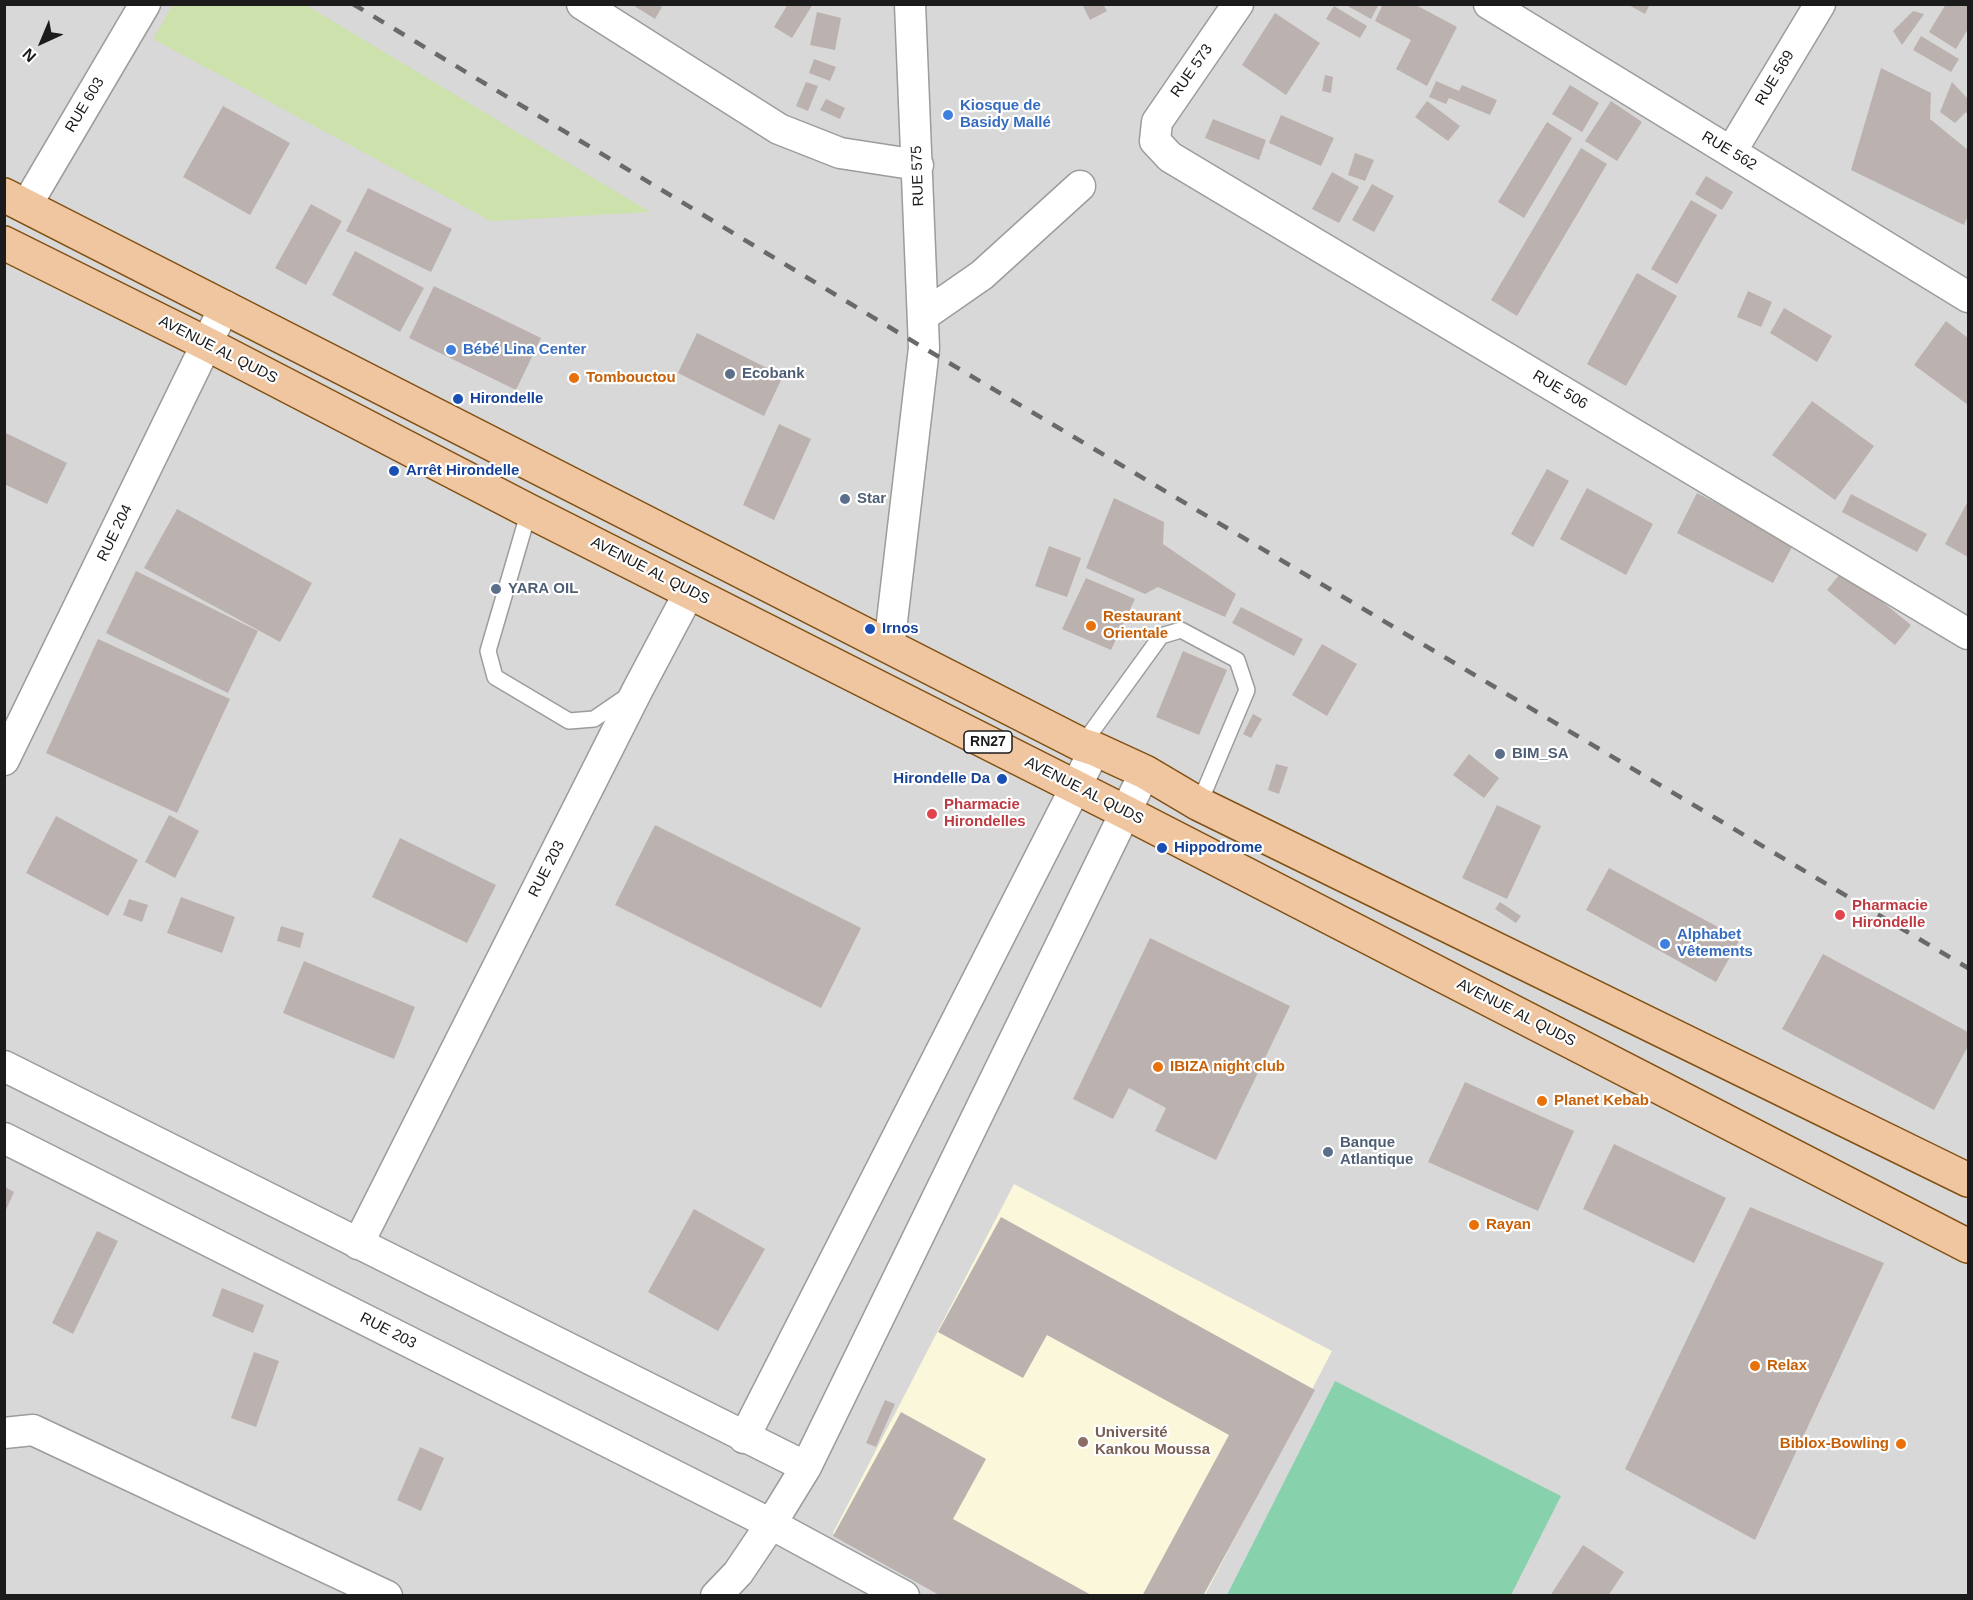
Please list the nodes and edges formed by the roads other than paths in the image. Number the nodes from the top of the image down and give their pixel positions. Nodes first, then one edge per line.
1 (145, 4) edge
2 (582, 4) edge
3 (910, 4) edge
4 (1238, 4) edge
5 (1489, 4) edge
6 (1820, 4) edge
7 (1155, 141) joint
8 (1731, 152) junction
9 (918, 165) junction
10 (1080, 186) dead end
11 (15, 200) edge
12 (4, 243) edge
13 (1968, 297) edge
14 (225, 306) junction
15 (923, 316) junction
16 (207, 344) junction
17 (529, 511) junction
18 (690, 591) junction
19 (1968, 634) edge
20 (889, 647) junction
21 (638, 689) junction
22 (1088, 747) junction
23 (4, 760) edge
24 (1145, 772) junction
25 (1076, 787) junction
26 (1199, 804) junction
27 (1125, 812) junction
28 (4, 1066) edge
29 (4, 1138) edge
30 (1968, 1180) edge
31 (358, 1244) junction
32 (1968, 1246) edge
33 (4, 1432) edge
34 (744, 1438) junction
35 (806, 1467) junction
36 (771, 1524) junction
37 (387, 1596) edge
38 (717, 1596) edge
39 (904, 1596) edge

1 - 11 street, RUE 603
2 - 9 street
3 - 9 street, RUE 575
4 - 7 street, RUE 573
5 - 8 street, RUE 562
6 - 8 street, RUE 569
7 - 19 street, RUE 506
8 - 13 street, RUE 562
9 - 15 street, RUE 575
10 - 15 street
11 - 14 main road, RN27
12 - 16 main road, AVENUE AL QUDS / RN27
14 - 16 street, RUE 204
14 - 20 main road, RN27
15 - 20 street, RUE 575
16 - 17 main road, AVENUE AL QUDS / RN27
16 - 23 street, RUE 204
17 - 18 main road, AVENUE AL QUDS / RN27
17 - 21 lane
18 - 21 street, RUE 203
18 - 25 main road, AVENUE AL QUDS / RN27
20 - 22 main road, RN27
21 - 31 street, RUE 203
22 - 24 main road, RN27
22 - 25 street
22 - 26 lane
24 - 26 main road, RN27
24 - 27 street
25 - 27 main road, AVENUE AL QUDS / RN27
25 - 34 street
26 - 30 main road, RN27
27 - 32 main road, AVENUE AL QUDS / RN27
27 - 35 street
28 - 31 street
29 - 36 street, RUE 203
31 - 34 street
33 - 37 street
34 - 35 street
35 - 36 street
36 - 38 street
36 - 39 street, RUE 203

